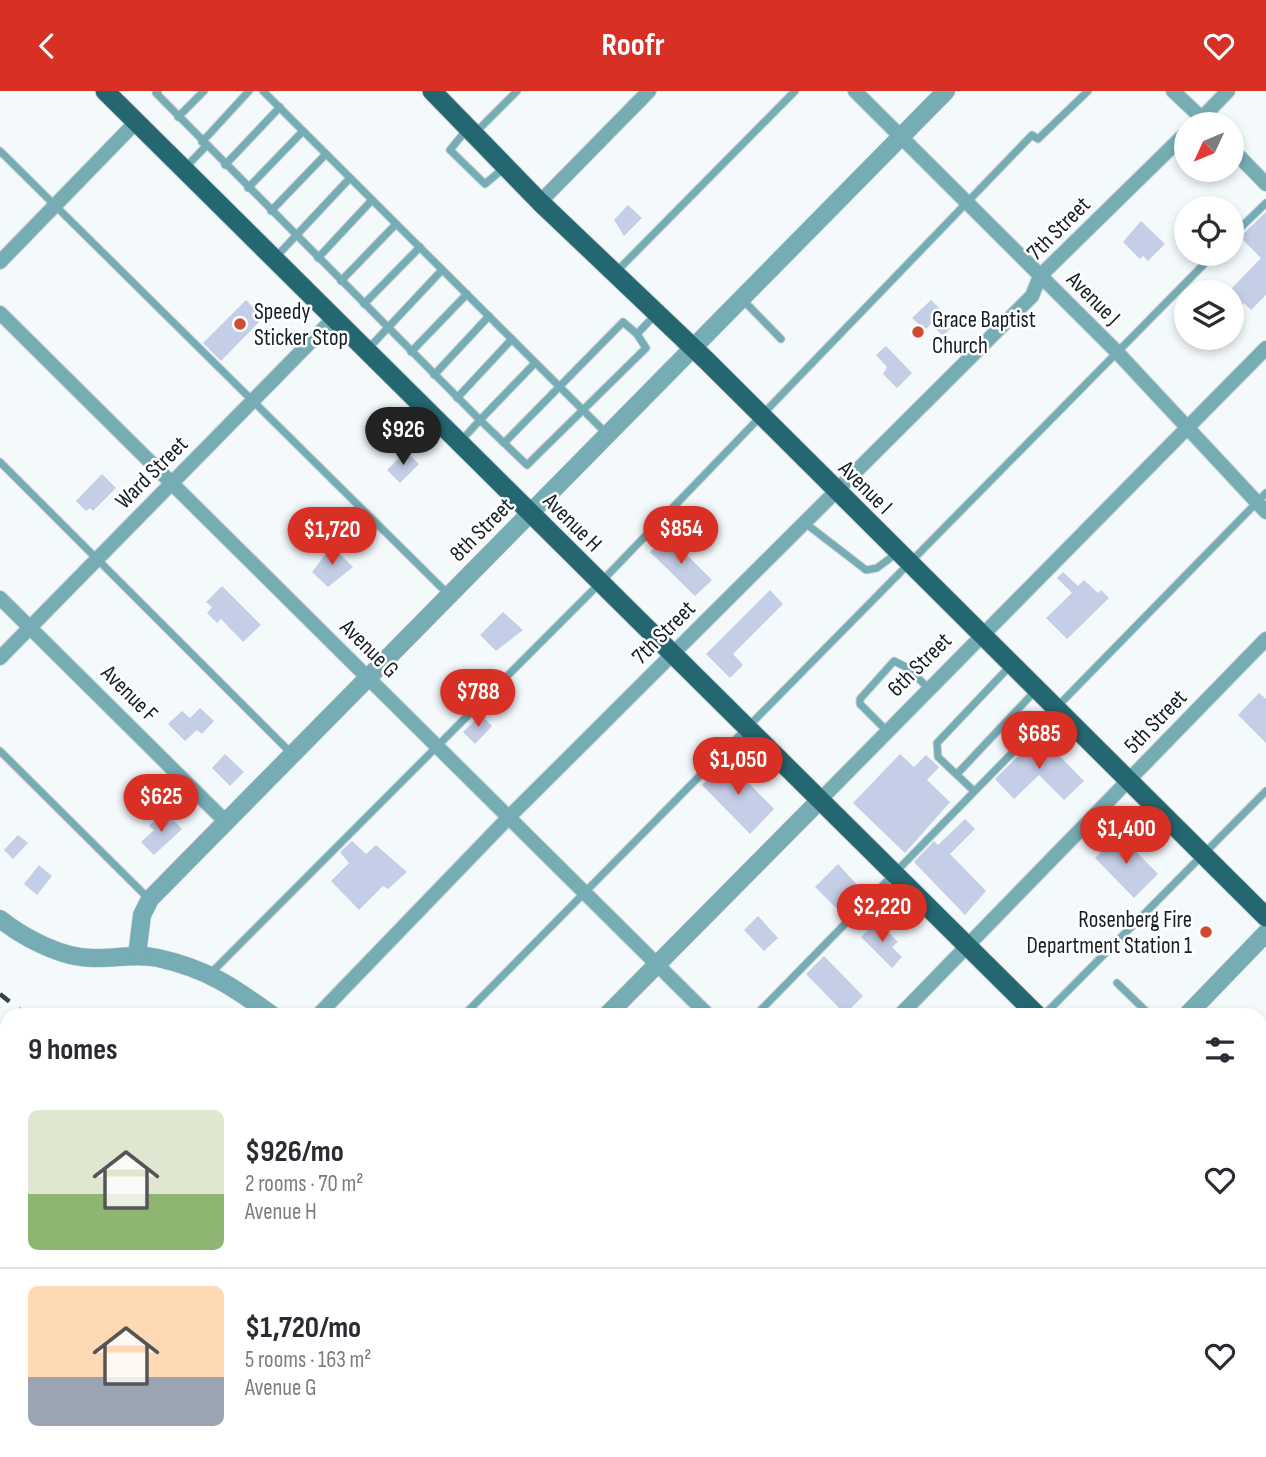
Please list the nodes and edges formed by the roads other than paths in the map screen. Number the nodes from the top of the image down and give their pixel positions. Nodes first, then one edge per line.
1 (204, 91) edge
2 (249, 91) edge
3 (263, 91) edge
4 (432, 91) edge
5 (517, 91) edge
6 (649, 91) edge
7 (795, 91) edge
8 (855, 91) edge
9 (946, 91) edge
10 (1088, 91) edge
11 (1173, 91) edge
12 (1228, 91) edge
13 (109, 92) edge
14 (157, 92) edge
15 (280, 107) junction
16 (1193, 112) edge
17 (1210, 112) edge
18 (178, 117) junction
19 (137, 121) junction
20 (303, 131) junction
21 (471, 132) junction
22 (901, 137) junction
23 (204, 144) junction
24 (1174, 145) edge
25 (0, 151) edge
26 (326, 154) junction
27 (1244, 161) edge
28 (225, 165) junction
29 (505, 167) junction
30 (184, 168) junction
31 (350, 177) junction
32 (1266, 184) edge
33 (248, 188) junction
34 (372, 200) junction
35 (540, 202) junction
36 (1266, 202) edge
37 (967, 204) junction
38 (55, 205) junction
39 (271, 211) junction
40 (396, 224) junction
41 (1244, 224) edge
42 (295, 236) junction
43 (420, 247) junction
44 (275, 258) junction
45 (318, 258) junction
46 (0, 262) edge
47 (1202, 266) edge
48 (442, 270) junction
49 (614, 273) junction
50 (1040, 276) junction
51 (341, 281) junction
52 (467, 294) junction
53 (742, 299) junction
54 (364, 304) junction
55 (0, 313) edge
56 (656, 313) junction
57 (489, 316) junction
58 (334, 318) junction
59 (387, 327) junction
60 (637, 334) junction
61 (512, 339) junction
62 (781, 339) dead end
63 (693, 348) junction
64 (1266, 348) edge
65 (367, 350) junction
66 (1115, 351) junction
67 (411, 352) junction
68 (535, 363) junction
69 (434, 375) junction
70 (559, 387) junction
71 (457, 397) junction
72 (252, 402) junction
73 (583, 410) junction
74 (763, 416) junction
75 (480, 420) junction
76 (1187, 428) junction
77 (608, 435) junction
78 (459, 443) junction
79 (504, 443) junction
80 (0, 463) edge
81 (172, 483) junction
82 (836, 493) junction
83 (1263, 502) edge
84 (530, 514) junction
85 (805, 523) junction
86 (903, 558) junction
87 (97, 559) junction
88 (600, 583) junction
89 (449, 596) junction
90 (0, 598) edge
91 (30, 628) junction
92 (982, 635) junction
93 (1266, 639) edge
94 (673, 656) junction
95 (0, 658) edge
96 (1011, 665) junction
97 (368, 678) junction
98 (929, 689) junction
99 (1036, 690) junction
100 (1055, 709) junction
101 (745, 728) junction
102 (887, 731) junction
103 (437, 746) junction
104 (0, 751) edge
105 (292, 755) junction
106 (957, 774) junction
107 (1129, 781) junction
108 (974, 790) junction
109 (1266, 791) edge
110 (820, 800) junction
111 (509, 817) junction
112 (226, 822) junction
113 (1204, 855) junction
114 (893, 873) junction
115 (584, 892) junction
116 (150, 899) junction
117 (1266, 917) edge
118 (0, 919) edge
119 (1266, 933) edge
120 (968, 946) junction
121 (137, 955) junction
122 (657, 964) junction
123 (211, 973) junction
124 (1117, 983) dead end
125 (262, 1008) edge
126 (325, 1008) edge
127 (471, 1008) edge
128 (614, 1008) edge
129 (701, 1008) edge
130 (763, 1008) edge
131 (907, 1008) edge
132 (1030, 1008) edge
133 (1051, 1008) edge
134 (1143, 1008) edge
135 (1194, 1008) edge

1 - 18 lane
2 - 23 lane
3 - 15 lane
4 - 21 main road, Avenue I
5 - 21 lane
6 - 35 street
7 - 49 lane
8 - 22 street, Avenue J
9 - 22 street, 8th Street
10 - 37 lane
11 - 16 street
12 - 17 street
13 - 19 main road, Avenue H
14 - 18 lane
15 - 20 lane
15 - 28 lane
18 - 23 lane
19 - 30 main road, Avenue H
19 - 38 street
20 - 26 lane
20 - 33 lane
21 - 29 main road, Avenue I
21 - 29 lane
22 - 37 street, Avenue J
22 - 53 street, 8th Street
23 - 28 lane
23 - 30 lane
24 - 50 street, 7th Street
25 - 38 lane
26 - 31 lane
26 - 39 lane
27 - 32 street
28 - 33 lane
29 - 35 main road, Avenue I
30 - 44 main road, Avenue H
31 - 34 lane
31 - 42 lane
33 - 39 lane
34 - 40 lane
34 - 45 lane
35 - 49 main road, Avenue I
36 - 41 lane
37 - 50 street, Avenue J
37 - 74 lane
38 - 46 street
38 - 72 lane
39 - 42 lane
40 - 43 lane
40 - 51 lane
42 - 44 lane
42 - 45 lane
43 - 48 lane
43 - 54 lane
44 - 58 main road, Avenue H
45 - 51 lane
47 - 66 lane
48 - 52 lane
48 - 59 lane
49 - 56 main road, Avenue I
50 - 66 street, Avenue J
50 - 82 street, 7th Street
51 - 54 lane
52 - 57 lane
52 - 67 lane
53 - 62 lane
53 - 63 street, 8th Street
54 - 59 lane
55 - 81 street, Avenue G
56 - 60 lane
56 - 63 main road, Avenue I
57 - 61 lane
57 - 69 lane
58 - 65 main road, Avenue H
58 - 72 street, Ward Street
59 - 65 lane
59 - 67 lane
60 - 70 lane
60 - 73 lane
61 - 68 lane
61 - 71 lane
63 - 74 main road, Avenue I
63 - 77 street, 8th Street
64 - 76 street, 6th Street
65 - 78 main road, Avenue H
66 - 76 street, Avenue J
66 - 86 lane
67 - 69 lane
68 - 70 lane
68 - 75 lane
69 - 71 lane
70 - 73 lane
70 - 79 lane
71 - 75 lane
72 - 81 street, Ward Street
72 - 89 lane
73 - 77 lane
73 - 79 lane
74 - 82 main road, Avenue I
74 - 88 lane
75 - 78 lane
75 - 79 lane
76 - 83 street, Avenue J
76 - 92 street, 6th Street
77 - 84 street, 8th Street
78 - 84 main road, Avenue H
80 - 87 lane
81 - 87 street, Ward Street
81 - 97 street, Avenue G
82 - 85 street, 7th Street
82 - 86 main road, Avenue I
83 - 100 lane
84 - 88 main road, Avenue H
84 - 89 street, 8th Street
85 - 86 lane
85 - 94 street, 7th Street
86 - 92 main road, Avenue I
86 - 101 lane
87 - 91 street, Ward Street
87 - 105 lane
88 - 94 main road, Avenue H
88 - 103 lane
89 - 97 street, 8th Street
90 - 91 street, Avenue F
91 - 95 street, Ward Street
91 - 112 street, Avenue F
92 - 96 main road, Avenue I
92 - 98 street, 6th Street
93 - 107 street, 5th Street
94 - 101 main road, Avenue H
94 - 111 street, 7th Street
96 - 99 main road, Avenue I
96 - 106 lane
97 - 103 street, Avenue G
97 - 105 street, 8th Street
98 - 102 street, 6th Street
98 - 102 lane
99 - 100 main road, Avenue I
99 - 106 lane
100 - 107 main road, Avenue I
100 - 108 lane
101 - 110 main road, Avenue H
101 - 115 lane
102 - 110 street, 6th Street
103 - 111 street, Avenue G
103 - 123 lane
104 - 116 lane
105 - 112 street, 8th Street
106 - 108 lane
107 - 113 main road, Avenue I
107 - 120 street, 5th Street
108 - 114 lane
109 - 113 lane
110 - 114 main road, Avenue H
110 - 122 street, 6th Street
111 - 115 street, Avenue G
111 - 126 street, 7th Street
112 - 116 street, 8th Street
113 - 117 main road, Avenue I
113 - 133 lane
114 - 120 main road, Avenue H
114 - 130 lane
115 - 122 street, Avenue G
115 - 127 lane
116 - 121 street, 8th Street
118 - 121 street
119 - 135 street
120 - 131 street, 5th Street
120 - 132 main road, Avenue H
121 - 123 street
122 - 128 street, 6th Street
122 - 129 street, Avenue G
123 - 125 street
124 - 134 lane

